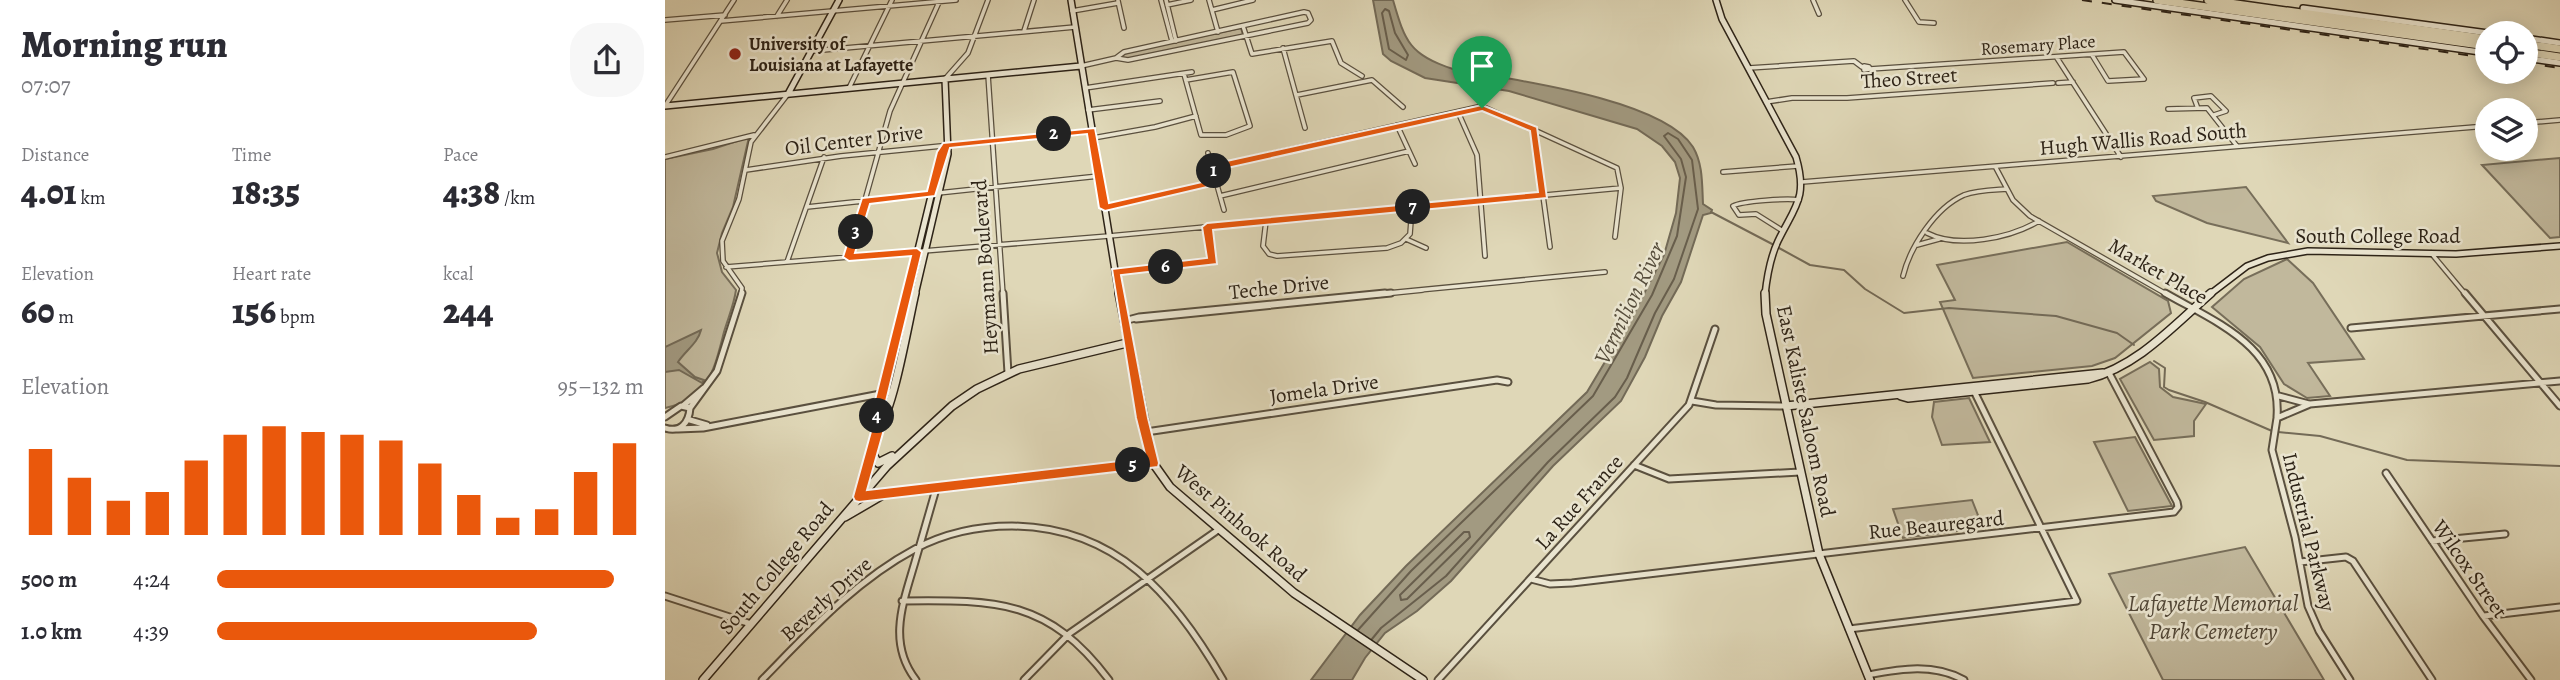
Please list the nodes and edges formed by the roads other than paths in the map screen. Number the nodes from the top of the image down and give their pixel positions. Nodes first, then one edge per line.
1 (734, 0) edge
2 (787, 0) edge
3 (839, 0) edge
4 (892, 0) edge
5 (956, 0) edge
6 (988, 0) edge
7 (1034, 0) edge
8 (1071, 0) edge
9 (1191, 0) edge
10 (1209, 0) edge
11 (1253, 0) edge
12 (1716, 0) edge
13 (1813, 0) edge
14 (1905, 0) edge
15 (2115, 0) edge
16 (2157, 0) edge
17 (2208, 0) edge
18 (940, 1) edge
19 (1118, 1) edge
20 (1164, 3) edge
21 (889, 6) junction
22 (2303, 8) junction
23 (1212, 10) junction
24 (834, 11) junction
25 (1072, 11) junction
26 (1819, 14) dead end
27 (725, 15) junction
28 (777, 16) junction
29 (2279, 17) junction
30 (665, 20) edge
31 (721, 20) junction
32 (1934, 23) dead end
33 (1243, 26) junction
34 (1075, 27) junction
35 (2405, 27) junction
36 (1124, 28) dead end
37 (2463, 30) junction
38 (1024, 31) junction
39 (2475, 31) edge
40 (1218, 32) junction
41 (2391, 33) junction
42 (2453, 34) junction
43 (974, 36) junction
44 (1246, 36) junction
45 (2475, 37) edge
46 (2538, 40) edge
47 (922, 41) junction
48 (1174, 41) junction
49 (2560, 43) edge
50 (2475, 45) edge
51 (870, 46) junction
52 (2538, 46) edge
53 (1283, 48) junction
54 (2560, 49) edge
55 (812, 51) junction
56 (2475, 51) edge
57 (2538, 54) edge
58 (2092, 55) junction
59 (2560, 57) edge
60 (1116, 58) junction
61 (2057, 58) junction
62 (2538, 60) edge
63 (2560, 63) edge
64 (1081, 66) junction
65 (1749, 68) junction
66 (1192, 72) dead end
67 (1184, 74) junction
68 (988, 75) junction
69 (1362, 76) dead end
70 (945, 79) junction
71 (1186, 80) junction
72 (2073, 82) junction
73 (903, 83) junction
74 (849, 88) junction
75 (1085, 88) junction
76 (788, 94) junction
77 (1297, 95) junction
78 (1160, 101) dead end
79 (1766, 102) junction
80 (665, 106) edge
81 (2198, 106) junction
82 (1403, 107) dead end
83 (2168, 109) dead end
84 (1089, 110) junction
85 (1458, 112) junction
86 (2213, 115) junction
87 (1196, 116) junction
88 (2560, 120) edge
89 (2538, 122) edge
90 (1397, 125) junction
91 (2475, 127) edge
92 (1305, 128) dead end
93 (1534, 129) junction
94 (1092, 131) junction
95 (754, 135) junction
96 (1093, 138) junction
97 (992, 140) junction
98 (947, 145) junction
99 (2237, 147) junction
100 (1409, 151) junction
101 (880, 152) junction
102 (1209, 153) dead end
103 (665, 157) edge
104 (2121, 157) junction
105 (824, 158) junction
106 (1415, 164) dead end
107 (1799, 166) junction
108 (1213, 167) junction
109 (1996, 168) junction
110 (746, 170) junction
111 (1723, 172) dead end
112 (1099, 176) junction
113 (1216, 182) junction
114 (1802, 182) junction
115 (995, 187) junction
116 (1621, 188) junction
117 (2007, 189) junction
118 (939, 193) junction
119 (931, 194) junction
120 (1543, 195) junction
121 (1220, 196) junction
122 (1800, 200) junction
123 (866, 201) junction
124 (1481, 201) junction
125 (807, 207) junction
126 (1412, 207) junction
127 (1105, 208) junction
128 (1223, 210) dead end
129 (1266, 221) junction
130 (2039, 221) junction
131 (1207, 227) junction
132 (1784, 231) junction
133 (1927, 233) junction
134 (1108, 236) junction
135 (1615, 237) dead end
136 (1406, 239) junction
137 (1941, 239) junction
138 (999, 245) junction
139 (1917, 245) junction
140 (2560, 246) edge
141 (1550, 247) dead end
142 (1426, 248) dead end
143 (921, 251) junction
144 (2431, 253) junction
145 (1485, 256) dead end
146 (849, 257) junction
147 (787, 262) junction
148 (726, 267) junction
149 (1115, 272) junction
150 (1605, 272) dead end
151 (1903, 276) dead end
152 (2193, 309) junction
153 (2560, 309) edge
154 (2484, 316) junction
155 (1123, 321) junction
156 (2351, 328) dead end
157 (1715, 329) dead end
158 (1127, 343) junction
159 (1008, 373) junction
160 (2109, 373) junction
161 (2560, 381) edge
162 (1508, 382) dead end
163 (710, 383) junction
164 (2540, 383) junction
165 (1973, 389) junction
166 (891, 392) junction
167 (882, 393) junction
168 (2279, 396) junction
169 (1692, 401) junction
170 (2310, 404) junction
171 (684, 405) junction
172 (1786, 406) junction
173 (2560, 406) edge
174 (690, 408) junction
175 (674, 409) junction
176 (665, 410) edge
177 (665, 417) edge
178 (2276, 419) junction
179 (690, 420) junction
180 (708, 425) junction
181 (879, 426) junction
182 (676, 429) junction
183 (665, 431) edge
184 (1145, 432) junction
185 (871, 452) junction
186 (897, 453) junction
187 (1153, 463) junction
188 (1634, 465) junction
189 (1800, 472) junction
190 (2386, 474) dead end
191 (936, 488) junction
192 (889, 494) junction
193 (859, 497) junction
194 (836, 525) junction
195 (2041, 529) junction
196 (1218, 530) junction
197 (2505, 534) dead end
198 (2432, 541) junction
199 (918, 547) junction
200 (1819, 554) junction
201 (2300, 562) junction
202 (1148, 578) junction
203 (1531, 579) junction
204 (665, 596) edge
205 (902, 601) junction
206 (2560, 607) edge
207 (2483, 616) junction
208 (752, 624) junction
209 (1849, 629) junction
210 (1070, 633) junction
211 (1869, 678) edge
212 (703, 680) edge
213 (762, 680) edge
214 (916, 680) edge
215 (1024, 680) edge
216 (1109, 680) edge
217 (1223, 680) edge
218 (1423, 680) edge
219 (1438, 680) edge
220 (1964, 680) edge
221 (2350, 680) edge
222 (2432, 680) edge
223 (2531, 680) edge

1 - 27 street
2 - 28 street
3 - 24 main road
4 - 21 street
5 - 18 street
6 - 43 street
7 - 38 street
8 - 25 main road, West Pinhook Road
9 - 20 street
10 - 23 street
11 - 23 street
12 - 65 main road, East Kaliste Saloom Road
13 - 26 street
14 - 32 street
15 - 56 main road
16 - 29 highway
17 - 22 highway
18 - 21 street
18 - 47 street
19 - 25 street
19 - 36 street
20 - 48 street
21 - 24 street
21 - 51 street
22 - 29 highway
22 - 35 highway
22 - 37 main road
23 - 40 street
24 - 28 street
24 - 55 main road
25 - 34 main road, West Pinhook Road
27 - 30 street
27 - 31 street
28 - 31 street
29 - 41 highway
31 - 80 street
33 - 40 street
33 - 44 street
33 - 44 street
34 - 38 street
34 - 64 main road, West Pinhook Road
35 - 41 highway
35 - 42 highway
37 - 39 main road
37 - 42 main road
38 - 43 street
40 - 48 street
41 - 50 highway
42 - 45 highway
43 - 47 street
43 - 70 street
44 - 53 street
44 - 60 street
46 - 49 main road
47 - 51 street
47 - 73 street
48 - 60 street
51 - 55 street
51 - 74 street
52 - 54 highway
53 - 69 street
53 - 77 street
55 - 76 main road
57 - 59 highway
58 - 58 street, Rosemary Place
58 - 61 street, Rosemary Place
60 - 64 street
61 - 65 street, Rosemary Place
61 - 72 street
62 - 63 main road
64 - 68 main road
64 - 75 main road, West Pinhook Road
65 - 79 main road, East Kaliste Saloom Road
66 - 67 street
67 - 71 street
67 - 75 street
68 - 70 main road
68 - 97 street, Heymann Boulevard
70 - 73 main road
70 - 98 main road
71 - 87 street
71 - 87 street
72 - 79 street, Theo Street
72 - 104 street
73 - 74 main road
73 - 101 street
74 - 76 main road
75 - 84 main road, West Pinhook Road
76 - 80 main road
76 - 95 street
77 - 82 street
77 - 92 street
78 - 84 street
79 - 107 main road, East Kaliste Saloom Road
81 - 83 street
81 - 86 street
81 - 86 street
84 - 94 main road, West Pinhook Road
85 - 90 street
85 - 93 street
85 - 124 street
86 - 99 street
87 - 96 street
88 - 89 street
90 - 100 street
90 - 108 street
91 - 99 street, Hugh Wallis Road South
93 - 116 street
93 - 120 street
94 - 96 main road, West Pinhook Road
94 - 97 street, Oil Center Drive
95 - 103 street
95 - 110 street
96 - 112 main road, West Pinhook Road
97 - 98 street, Oil Center Drive
97 - 115 street, Heymann Boulevard
98 - 101 street, Oil Center Drive
98 - 118 main road
98 - 119 main road
99 - 104 street, Hugh Wallis Road South
100 - 106 street
100 - 121 street
101 - 105 street, Oil Center Drive
101 - 123 street
102 - 108 street
104 - 109 street, Hugh Wallis Road South
105 - 110 street, Oil Center Drive
105 - 125 street
107 - 111 street
107 - 114 main road, East Kaliste Saloom Road
108 - 113 street
109 - 114 street, Hugh Wallis Road South
109 - 117 street, Market Place
110 - 148 street
112 - 115 street
112 - 127 main road, West Pinhook Road
113 - 121 street
113 - 127 street
114 - 122 main road, East Kaliste Saloom Road
115 - 118 street
115 - 138 street, Heymann Boulevard
116 - 120 street
116 - 135 street
117 - 130 street, Market Place
117 - 133 street
118 - 119 street
118 - 143 main road
119 - 123 street
119 - 143 main road
120 - 124 street
120 - 141 street
121 - 128 street
122 - 132 main road, East Kaliste Saloom Road
122 - 132 street
123 - 125 street
123 - 146 street
124 - 126 street
124 - 145 street
125 - 147 street
126 - 129 street
126 - 136 street
127 - 134 main road, West Pinhook Road
129 - 131 street
129 - 136 street
130 - 137 street
130 - 152 street, Market Place
131 - 134 street
131 - 149 street
132 - 172 main road, East Kaliste Saloom Road
133 - 137 street
133 - 139 street
134 - 138 street
134 - 149 main road, West Pinhook Road
136 - 142 street
137 - 139 street
138 - 143 street
138 - 159 street, Heymann Boulevard
139 - 151 street
140 - 144 main road, South College Road
143 - 146 street
143 - 166 main road
143 - 167 main road
144 - 152 main road, South College Road
144 - 154 street
146 - 147 street
147 - 148 street
148 - 163 street
149 - 155 main road, West Pinhook Road
150 - 155 street, Teche Drive
152 - 160 main road, South College Road
152 - 168 street, Market Place
153 - 154 street
154 - 156 street
154 - 164 street
155 - 158 main road, West Pinhook Road
157 - 169 street, La Rue France
158 - 159 main road, South College Road
158 - 184 main road, West Pinhook Road
159 - 186 main road, South College Road
160 - 165 main road, South College Road
160 - 195 street, Rue Beauregard
161 - 164 street
162 - 184 street, Jomela Drive
163 - 171 street
163 - 174 street
164 - 170 street
164 - 173 street
165 - 172 main road, South College Road
165 - 195 street
166 - 167 street
166 - 181 main road
167 - 180 street
167 - 181 main road
168 - 170 street
168 - 178 street, Market Place
169 - 172 street, South College Road
169 - 188 street, La Rue France
170 - 178 street
171 - 174 street
171 - 175 street
172 - 189 main road, East Kaliste Saloom Road
174 - 179 street
175 - 176 street
175 - 177 street
178 - 201 street, Industrial Parkway
179 - 180 street
179 - 182 street
180 - 182 street
181 - 185 main road
182 - 183 street
184 - 187 main road, West Pinhook Road
185 - 186 main road
185 - 193 main road
186 - 193 main road, South College Road
187 - 191 main road
187 - 196 main road, West Pinhook Road
188 - 189 street
188 - 203 street, La Rue France
189 - 200 main road, East Kaliste Saloom Road
190 - 198 street, Wilcox Street
191 - 192 main road
191 - 199 street
192 - 193 main road
192 - 194 main road
193 - 194 main road, South College Road
194 - 208 main road, South College Road
195 - 200 street, Rue Beauregard
195 - 209 street
196 - 202 street
196 - 218 main road, West Pinhook Road
197 - 198 street
198 - 207 street, Wilcox Street
199 - 202 street, Beverly Drive
199 - 205 street
199 - 213 street, Beverly Drive
200 - 203 street, Rue Beauregard
200 - 209 main road, East Kaliste Saloom Road
201 - 221 street, Industrial Parkway
201 - 222 street
202 - 210 street
202 - 217 street, Beverly Drive
203 - 219 street, La Rue France
204 - 208 street
205 - 210 street
205 - 214 street
206 - 207 street
207 - 223 street, Wilcox Street
208 - 212 main road, South College Road
209 - 211 main road, East Kaliste Saloom Road
210 - 215 street
210 - 216 street
211 - 220 street

